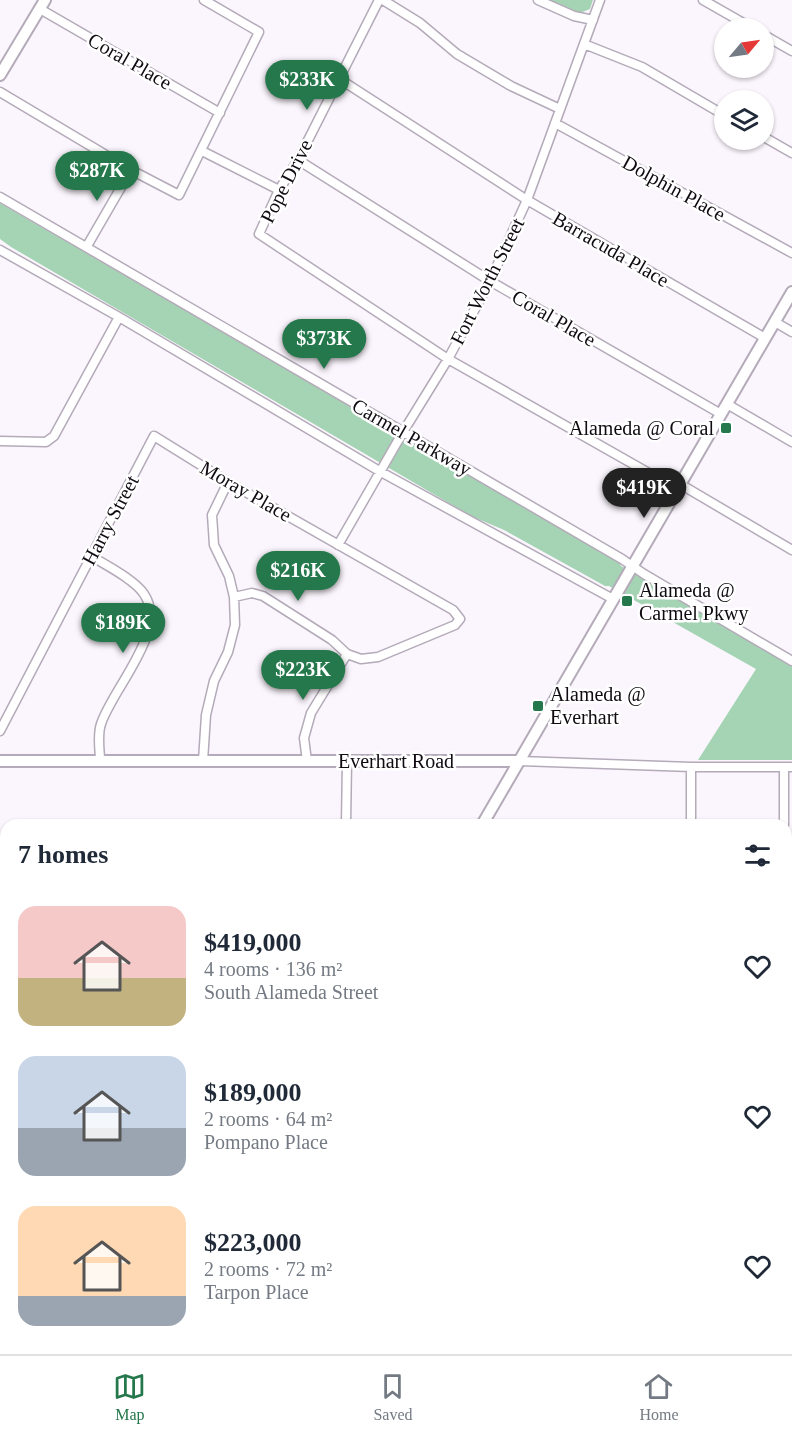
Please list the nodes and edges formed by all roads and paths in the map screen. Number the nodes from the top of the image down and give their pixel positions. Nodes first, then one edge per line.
1 (204, 0) edge
2 (381, 0) edge
3 (538, 0) edge
4 (600, 0) edge
5 (703, 0) edge
6 (42, 4) edge
7 (734, 18) edge
8 (593, 20) junction
9 (774, 41) edge
10 (584, 44) junction
11 (792, 51) edge
12 (0, 75) edge
13 (338, 78) junction
14 (0, 92) edge
15 (714, 108) edge
16 (560, 109) junction
17 (220, 113) junction
18 (555, 123) junction
19 (774, 143) edge
20 (202, 151) junction
21 (792, 153) edge
22 (298, 160) junction
23 (131, 170) junction
24 (279, 190) junction
25 (0, 197) edge
26 (527, 200) junction
27 (87, 246) junction
28 (0, 250) edge
29 (792, 254) edge
30 (490, 281) junction
31 (792, 292) edge
32 (119, 317) junction
33 (775, 322) junction
34 (792, 332) edge
35 (765, 338) junction
36 (448, 359) junction
37 (724, 409) junction
38 (403, 432) junction
39 (154, 436) joint
40 (0, 441) edge
41 (792, 442) edge
42 (381, 472) junction
43 (228, 482) junction
44 (679, 487) junction
45 (338, 545) junction
46 (792, 550) edge
47 (91, 556) junction
48 (633, 566) junction
49 (234, 597) junction
50 (613, 599) junction
51 (347, 654) junction
52 (792, 661) edge
53 (0, 731) edge
54 (0, 761) edge
55 (100, 761) junction
56 (203, 761) junction
57 (307, 761) junction
58 (347, 761) junction
59 (520, 761) junction
60 (691, 767) junction
61 (788, 767) edge
62 (346, 819) edge
63 (486, 819) edge
64 (691, 819) edge
65 (784, 819) edge

1 - 17 street
2 - 13 street, Pope Drive
2 - 16 street
3 - 8 street
4 - 8 street, Fort Worth Street
5 - 7 street
6 - 12 main road
6 - 17 street, Coral Place
8 - 10 street, Fort Worth Street
9 - 11 street
10 - 15 street
10 - 16 street, Fort Worth Street
13 - 22 street, Pope Drive
13 - 26 street, Barracuda Place
14 - 23 street
16 - 18 street, Fort Worth Street
17 - 20 street
18 - 26 street, Fort Worth Street
18 - 29 street, Dolphin Place
19 - 21 street
20 - 23 street
20 - 24 street
22 - 24 street, Pope Drive
22 - 30 street, Coral Place
23 - 27 street
24 - 36 street, Pope Drive
25 - 27 street, Carmel Parkway
26 - 30 street, Fort Worth Street
26 - 35 street, Barracuda Place
27 - 38 street, Carmel Parkway
28 - 32 street
30 - 36 street, Fort Worth Street
30 - 37 street, Coral Place
31 - 33 main road
32 - 40 street
32 - 42 street
33 - 34 street
33 - 35 main road
35 - 37 main road
36 - 38 street, Fort Worth Street
36 - 44 street
37 - 41 street, Coral Place
37 - 44 main road
38 - 42 street, Fort Worth Street
38 - 48 street, Carmel Parkway
39 - 43 street, Moray Place
39 - 47 street, Harry Street
42 - 45 street, Fort Worth Street
42 - 50 street
43 - 45 street, Moray Place
43 - 49 street
44 - 46 street
44 - 48 main road
45 - 51 street, Moray Place
47 - 53 street, Harry Street
47 - 55 street
48 - 50 main road
48 - 52 street, Carmel Parkway
49 - 51 street
49 - 56 street
50 - 59 main road
51 - 57 street
54 - 55 main road, Everhart Road
55 - 56 main road, Everhart Road
56 - 57 main road, Everhart Road
57 - 58 main road, Everhart Road
58 - 59 main road, Everhart Road
58 - 62 street
59 - 60 street, Everhart Road
59 - 63 main road
60 - 61 street, Everhart Road
60 - 64 street
61 - 65 street

